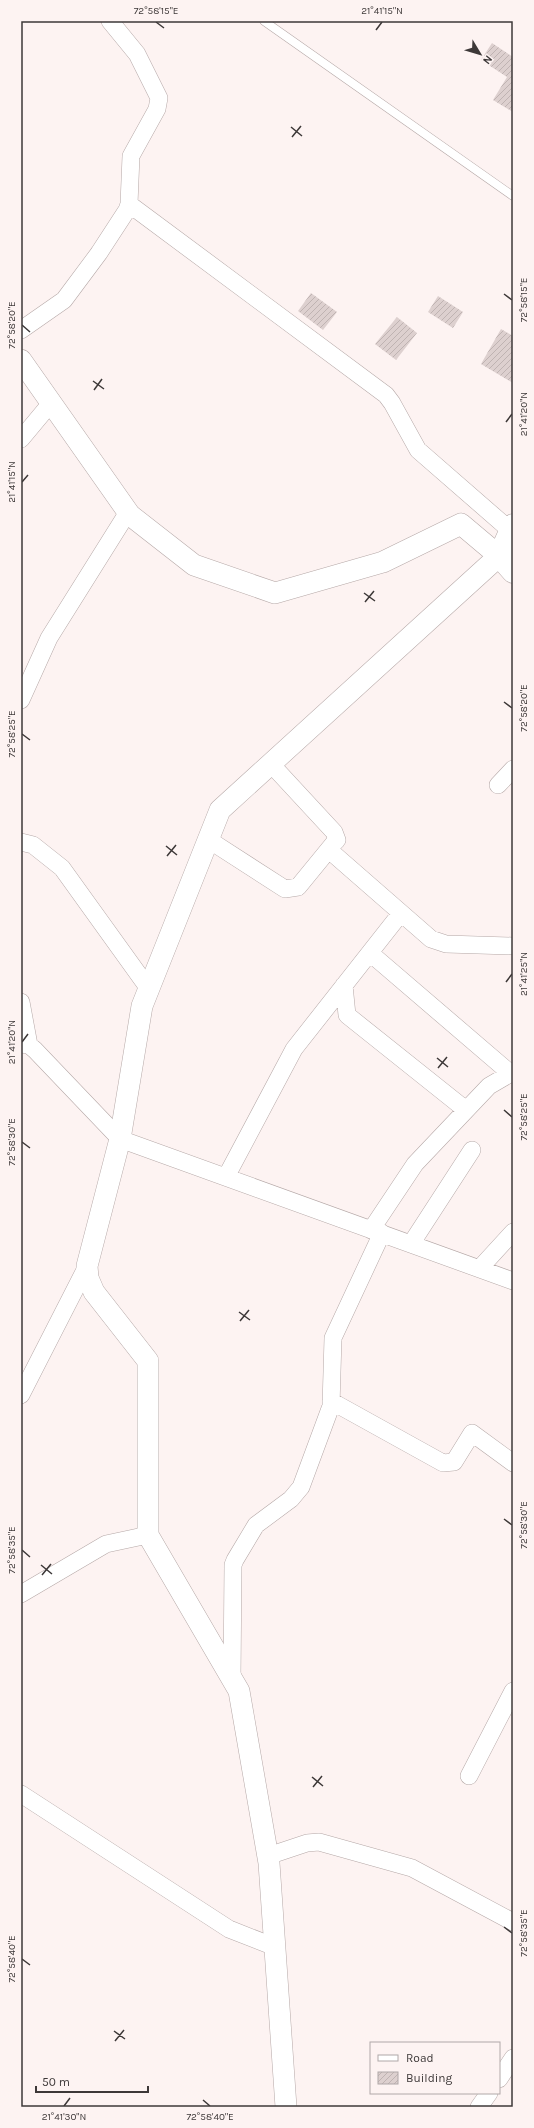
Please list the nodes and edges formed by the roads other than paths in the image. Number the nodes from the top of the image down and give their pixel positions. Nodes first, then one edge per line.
1 (110, 21) edge
2 (264, 21) edge
3 (513, 196) edge
4 (129, 204) junction
5 (21, 330) edge
6 (21, 360) edge
7 (51, 403) junction
8 (21, 439) edge
9 (128, 512) junction
10 (512, 528) edge
11 (499, 556) junction
12 (513, 572) edge
13 (21, 700) edge
14 (271, 764) junction
15 (513, 769) edge
16 (498, 785) dead end
17 (209, 840) junction
18 (21, 842) edge
19 (329, 850) junction
20 (401, 913) junction
21 (513, 946) edge
22 (370, 953) junction
23 (344, 985) junction
24 (149, 989) junction
25 (21, 1002) edge
26 (25, 1045) edge
27 (512, 1073) edge
28 (466, 1110) junction
29 (120, 1139) junction
30 (472, 1150) dead end
31 (226, 1177) junction
32 (377, 1232) junction
33 (513, 1232) edge
34 (411, 1244) junction
35 (87, 1266) junction
36 (480, 1268) junction
37 (513, 1282) edge
38 (21, 1395) edge
39 (332, 1401) junction
40 (513, 1463) edge
41 (148, 1535) junction
42 (21, 1594) edge
43 (232, 1680) junction
44 (513, 1691) edge
45 (468, 1776) dead end
46 (21, 1794) edge
47 (268, 1856) junction
48 (513, 1922) edge
49 (275, 1948) junction
50 (513, 2058) edge
51 (500, 2078) edge
52 (488, 2094) edge
53 (286, 2107) edge
54 (479, 2107) edge

1 - 4 street
2 - 3 lane
4 - 5 street
4 - 10 street
6 - 7 street
7 - 8 street
7 - 9 street
9 - 11 street
9 - 13 street
10 - 11 main road
11 - 12 main road
11 - 14 street
14 - 17 street
14 - 19 street
15 - 16 street
17 - 19 street
17 - 24 street
18 - 24 street
19 - 20 street
20 - 21 street
20 - 22 street
22 - 23 street
22 - 27 street
23 - 28 street
23 - 31 street
24 - 29 street
25 - 26 street
26 - 29 street
27 - 28 street
28 - 32 street
29 - 31 street
29 - 35 street
30 - 34 street
31 - 32 street
32 - 34 street
32 - 39 street
33 - 36 street
34 - 36 street
35 - 38 street
35 - 41 street
36 - 37 street
39 - 40 street
39 - 43 street
41 - 42 street
41 - 43 street
43 - 47 street
44 - 45 street
46 - 49 street
47 - 48 street
47 - 49 street
49 - 53 street
50 - 51 street
52 - 54 street

